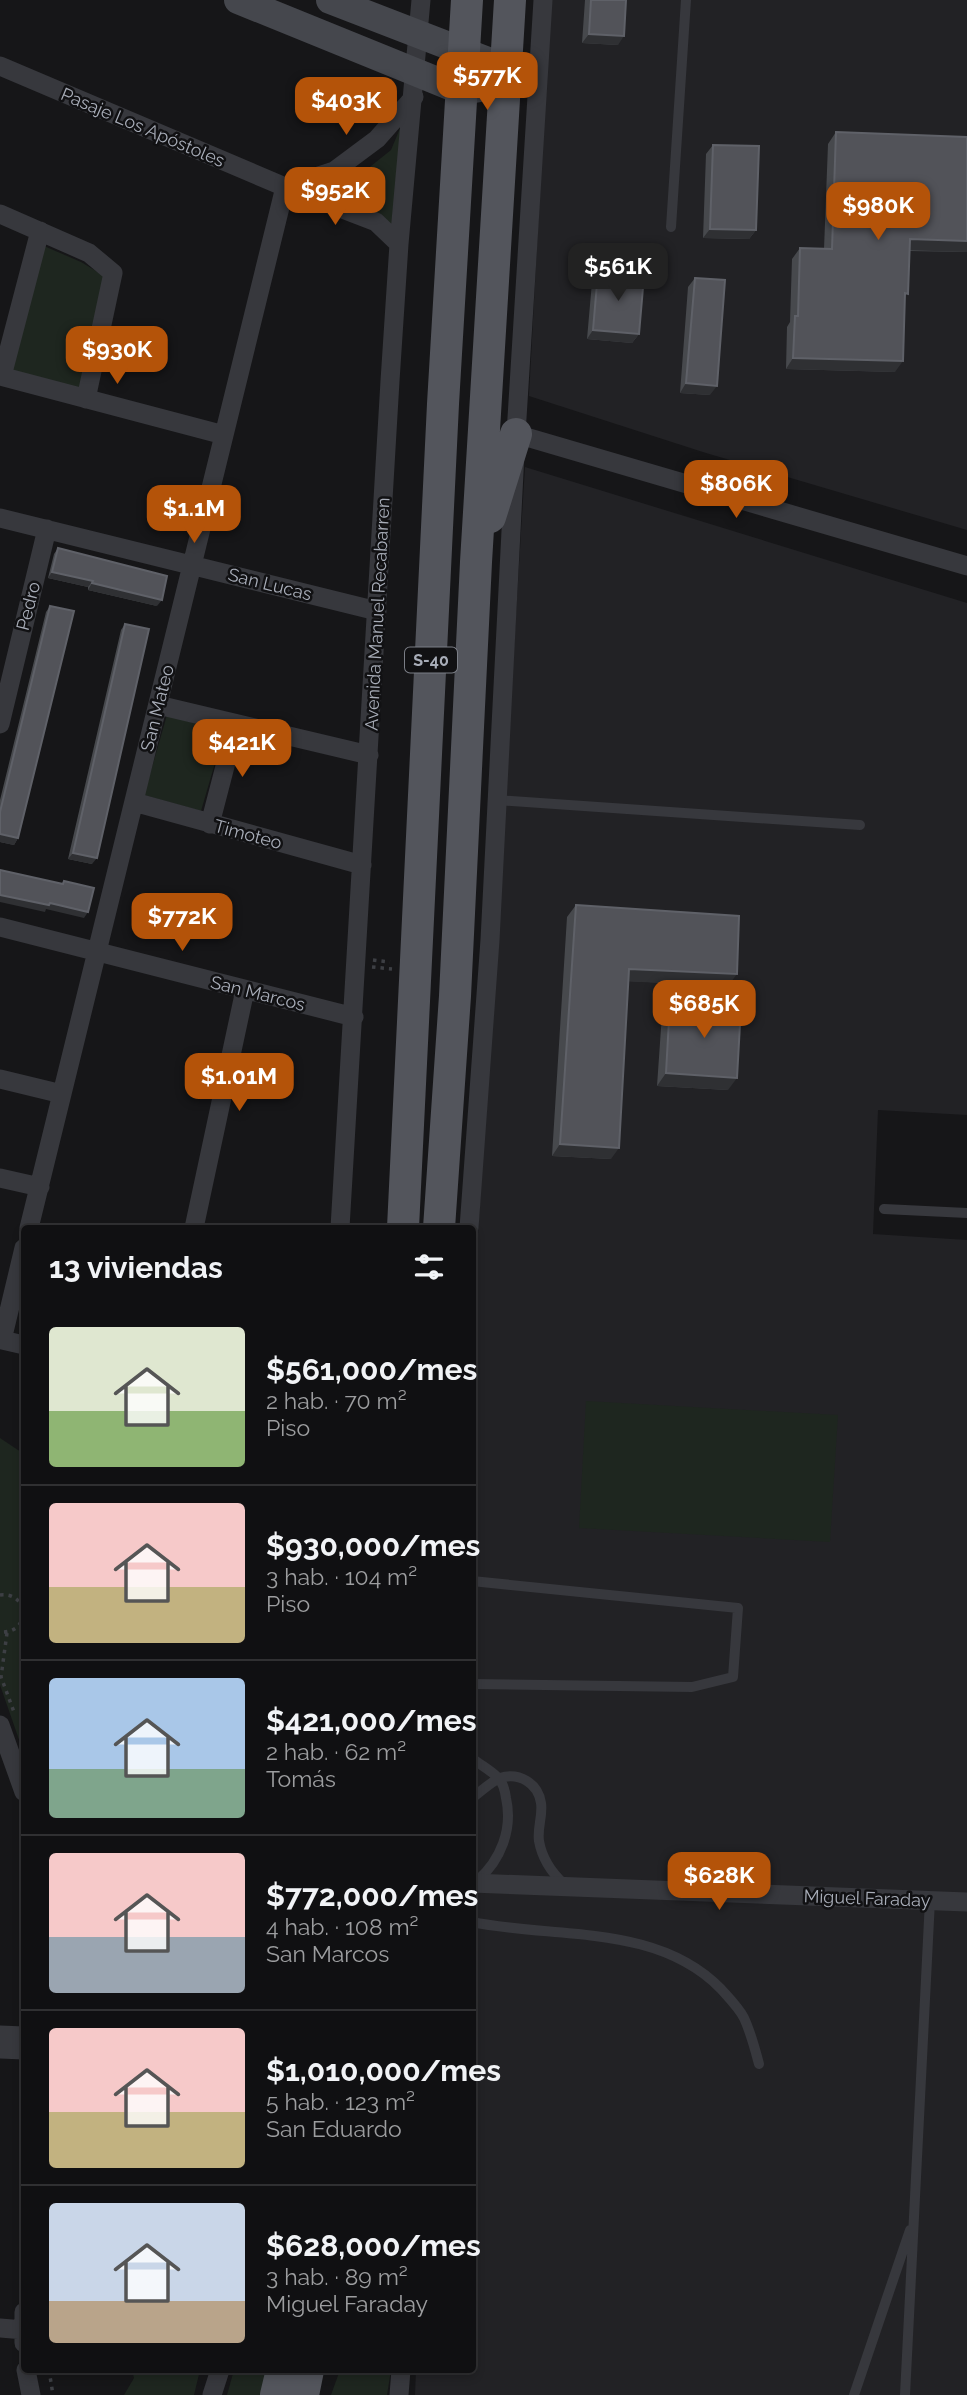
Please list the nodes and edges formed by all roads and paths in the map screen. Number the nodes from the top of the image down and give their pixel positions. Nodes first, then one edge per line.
1 (238, 0) edge
2 (421, 0) edge
3 (467, 0) edge
4 (510, 0) edge
5 (543, 0) edge
6 (686, 0) edge
7 (339, 4) edge
8 (419, 35) junction
9 (337, 41) junction
10 (464, 52) junction
11 (0, 66) edge
12 (505, 76) junction
13 (538, 79) junction
14 (415, 85) junction
15 (462, 91) junction
16 (285, 187) junction
17 (0, 214) edge
18 (671, 228) dead end
19 (40, 232) junction
20 (399, 244) junction
21 (1, 376) edge
22 (86, 399) junction
23 (516, 434) junction
24 (224, 435) junction
25 (0, 517) edge
26 (47, 529) junction
27 (476, 562) junction
28 (192, 565) junction
29 (967, 566) edge
30 (377, 611) junction
31 (7, 664) edge
32 (158, 705) junction
33 (236, 723) junction
34 (0, 724) edge
35 (369, 755) junction
36 (498, 800) junction
37 (134, 802) junction
38 (210, 824) junction
39 (860, 825) dead end
40 (362, 865) junction
41 (0, 927) edge
42 (97, 952) junction
43 (245, 990) junction
44 (354, 1017) junction
45 (0, 1079) edge
46 (62, 1094) junction
47 (0, 1178) edge
48 (40, 1187) junction
49 (884, 1209) dead end
50 (967, 1213) edge
51 (30, 1225) edge
52 (195, 1225) edge
53 (340, 1225) edge
54 (403, 1225) edge
55 (439, 1225) edge
56 (469, 1225) edge
57 (21, 1261) edge
58 (2, 1340) edge
59 (21, 1344) edge
60 (476, 1581) edge
61 (0, 1595) edge
62 (21, 1607) edge
63 (21, 1623) edge
64 (0, 1632) edge
65 (7, 1633) junction
66 (476, 1684) edge
67 (8, 1720) edge
68 (476, 1761) edge
69 (21, 1778) edge
70 (499, 1779) junction
71 (476, 1795) edge
72 (476, 1880) edge
73 (476, 1883) edge
74 (567, 1887) junction
75 (930, 1900) junction
76 (967, 1902) edge
77 (476, 1923) edge
78 (0, 2035) edge
79 (21, 2036) edge
80 (0, 2049) edge
81 (21, 2050) edge
82 (760, 2064) dead end
83 (914, 2219) junction
84 (0, 2328) edge
85 (21, 2330) edge
86 (27, 2373) edge
87 (49, 2373) edge
88 (219, 2373) edge
89 (281, 2373) edge
90 (307, 2373) edge
91 (401, 2373) edge
92 (31, 2395) edge
93 (53, 2395) edge
94 (212, 2395) edge
95 (276, 2395) edge
96 (303, 2395) edge
97 (400, 2395) edge
98 (854, 2395) edge
99 (905, 2395) edge

1 - 9 main road
2 - 8 street, Avenida Manuel Recabarren
3 - 10 main road, S-40
4 - 12 main road, S-40
5 - 13 street
6 - 18 lane
7 - 8 main road
7 - 9 street
8 - 10 main road
8 - 14 street, Avenida Manuel Recabarren
9 - 14 main road
10 - 12 main road
10 - 15 main road, S-40
11 - 16 street, Pasaje Los Apóstoles
12 - 13 street
12 - 15 main road
12 - 27 main road, S-40
13 - 23 street
14 - 15 main road
14 - 16 street
14 - 20 street, Avenida Manuel Recabarren
15 - 54 main road, S-40
16 - 20 street, Pasaje Los Apóstoles
16 - 24 street, San Mateo
17 - 19 street
19 - 21 street
19 - 22 street
20 - 30 street, Avenida Manuel Recabarren
21 - 22 street
22 - 24 street
23 - 27 main road
23 - 29 street
23 - 36 street
24 - 28 street, San Mateo
25 - 26 street, San Lucas
26 - 28 street, San Lucas
26 - 31 street, Pedro
27 - 55 main road, S-40
28 - 30 street, San Lucas
28 - 32 street, San Mateo
30 - 35 street, Avenida Manuel Recabarren
31 - 34 street, Pedro
32 - 33 street
32 - 37 street, San Mateo
33 - 35 street
33 - 38 street
35 - 40 street, Avenida Manuel Recabarren
36 - 39 lane
36 - 56 street
37 - 38 street, Timoteo
37 - 42 street, San Mateo
38 - 40 street, Timoteo
40 - 44 street, Avenida Manuel Recabarren
41 - 42 street, San Marcos
42 - 43 street, San Marcos
42 - 46 street, San Mateo
43 - 44 street, San Marcos
43 - 52 street
44 - 53 street, Avenida Manuel Recabarren
45 - 46 street
46 - 48 street, San Mateo
47 - 48 street
48 - 51 street, San Mateo
49 - 50 lane
57 - 58 street
58 - 59 street
60 - 66 lane
61 - 62 path
63 - 65 path
64 - 65 path
65 - 67 path
67 - 69 street
68 - 70 lane
70 - 71 lane
70 - 72 lane
70 - 74 lane
73 - 74 street, Miguel Faraday
74 - 75 street, Miguel Faraday
75 - 76 street, Miguel Faraday
75 - 83 lane
77 - 82 lane
78 - 79 street
80 - 81 street
83 - 98 lane
83 - 99 lane
84 - 85 street
86 - 92 street
87 - 93 path
88 - 94 street
89 - 95 main road
90 - 96 main road
91 - 97 street

